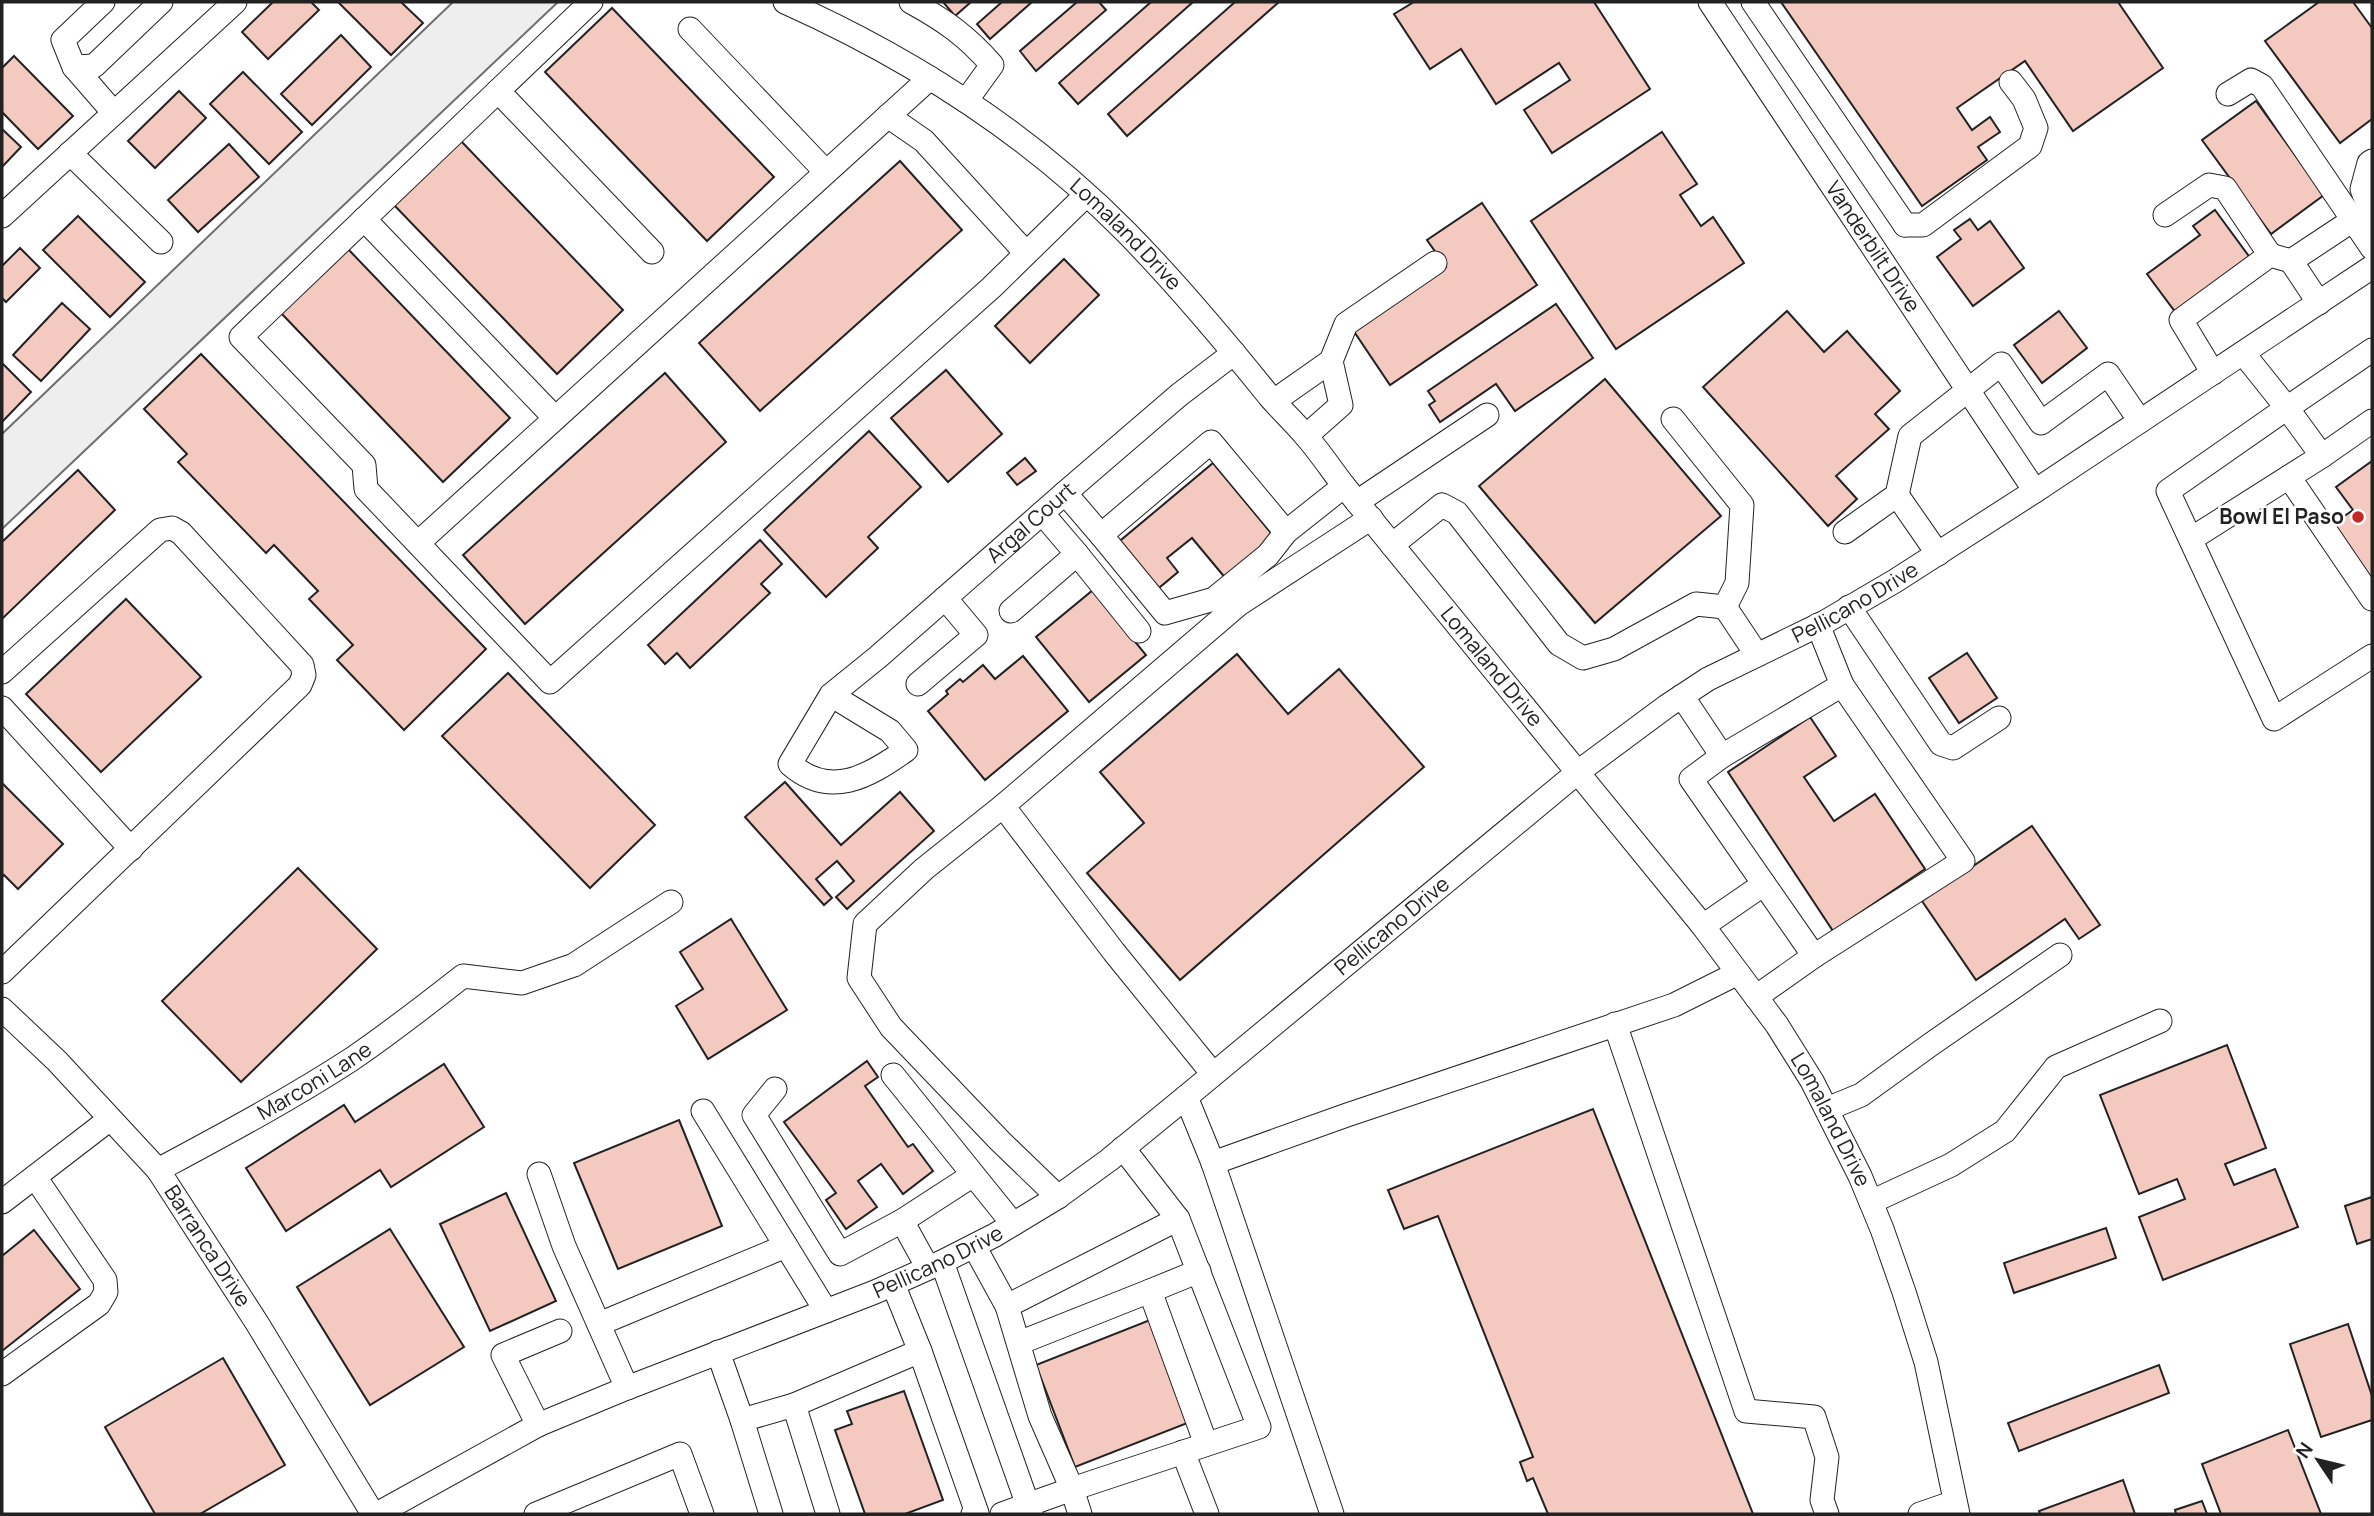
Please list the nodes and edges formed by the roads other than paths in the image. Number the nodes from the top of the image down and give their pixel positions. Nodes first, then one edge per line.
1 (103, 2) edge
2 (161, 2) edge
3 (235, 2) edge
4 (591, 2) edge
5 (785, 2) edge
6 (911, 2) edge
7 (1710, 2) edge
8 (1753, 2) edge
9 (690, 29) dead end
10 (74, 67) junction
11 (930, 78) junction
12 (2011, 82) dead end
13 (498, 91) junction
14 (2228, 94) dead end
15 (965, 100) junction
16 (114, 113) junction
17 (888, 116) junction
18 (70, 153) junction
19 (2372, 161) edge
20 (826, 172) junction
21 (1086, 195) junction
22 (2165, 215) dead end
23 (2, 216) edge
24 (2363, 217) edge
25 (364, 219) junction
26 (1905, 225) junction
27 (161, 242) dead end
28 (2372, 248) edge
29 (1875, 250) junction
30 (652, 252) dead end
31 (1026, 253) junction
32 (2280, 258) junction
33 (1435, 263) dead end
34 (2372, 267) edge
35 (2319, 303) junction
36 (2372, 350) edge
37 (1234, 353) junction
38 (2243, 353) junction
39 (1331, 361) junction
40 (2213, 373) junction
41 (1968, 389) junction
42 (1274, 401) junction
43 (2287, 408) junction
44 (1487, 415) dead end
45 (555, 418) junction
46 (1673, 418) dead end
47 (2140, 421) junction
48 (2372, 421) edge
49 (1306, 436) junction
50 (2322, 456) junction
51 (2288, 477) junction
52 (2035, 491) junction
53 (1065, 493) junction
54 (1897, 495) junction
55 (1357, 502) junction
56 (1042, 513) junction
57 (1286, 532) junction
58 (1845, 532) dead end
59 (1101, 535) junction
60 (2191, 539) junction
61 (418, 543) junction
62 (1392, 545) junction
63 (1077, 554) junction
64 (1938, 554) junction
65 (946, 598) junction
66 (2372, 599) edge
67 (1725, 607) junction
68 (1849, 607) junction
69 (1011, 611) dead end
70 (1818, 625) junction
71 (1139, 631) dead end
72 (1757, 655) junction
73 (2372, 656) edge
74 (2, 672) edge
75 (918, 684) dead end
76 (1842, 685) junction
77 (831, 695) junction
78 (1682, 696) junction
79 (2, 708) edge
80 (1999, 718) dead end
81 (1722, 756) junction
82 (1578, 772) junction
83 (1003, 806) junction
84 (131, 849) junction
85 (1764, 884) junction
86 (671, 902) dead end
87 (1703, 926) junction
88 (2060, 955) dead end
89 (1814, 956) junction
90 (2, 972) edge
91 (1738, 973) junction
92 (1756, 997) junction
93 (3, 1012) edge
94 (2161, 1021) dead end
95 (1615, 1024) junction
96 (1213, 1074) junction
97 (893, 1075) dead end
98 (775, 1089) dead end
99 (1186, 1097) junction
100 (1827, 1110) junction
101 (703, 1111) dead end
102 (110, 1119) junction
103 (1124, 1148) junction
104 (1213, 1163) junction
105 (158, 1170) junction
106 (539, 1174) dead end
107 (973, 1175) junction
108 (35, 1177) junction
109 (1058, 1197) junction
110 (2, 1202) edge
111 (1871, 1202) junction
112 (1178, 1219) junction
113 (902, 1221) junction
114 (1013, 1224) junction
115 (786, 1246) junction
116 (974, 1246) junction
117 (935, 1265) junction
118 (1199, 1271) junction
119 (893, 1284) junction
120 (1150, 1291) junction
121 (1007, 1306) junction
122 (826, 1311) junction
123 (599, 1324) junction
124 (560, 1331) dead end
125 (1019, 1343) junction
126 (919, 1351) junction
127 (718, 1352) junction
128 (2, 1374) edge
129 (627, 1388) junction
130 (794, 1405) junction
131 (742, 1420) junction
132 (538, 1425) junction
133 (1206, 1444) junction
134 (1183, 1452) junction
135 (1072, 1489) junction
136 (1956, 1508) edge
137 (1029, 1509) edge
138 (375, 1514) edge
139 (536, 1514) edge
140 (702, 1514) edge
141 (771, 1514) edge
142 (828, 1514) edge
143 (978, 1514) edge
144 (1002, 1514) edge
145 (1080, 1514) edge
146 (1207, 1514) edge
147 (1332, 1514) edge
148 (1827, 1514) edge
149 (1920, 1514) edge

1 - 10 street
2 - 10 street
3 - 16 street
4 - 13 street
5 - 11 street, Lomaland Drive
6 - 15 street
7 - 29 street, Vanderbilt Drive
8 - 26 street
9 - 20 street
10 - 16 street
11 - 15 street, Lomaland Drive
11 - 17 street
12 - 26 street
13 - 25 street
13 - 30 street
14 - 24 street
15 - 21 street, Lomaland Drive
16 - 18 street
17 - 20 street
17 - 31 street
18 - 23 street
18 - 27 street
19 - 24 street
20 - 45 street
21 - 31 street
21 - 37 street, Lomaland Drive
22 - 32 street
24 - 28 street
24 - 32 street
25 - 45 street
25 - 61 street
26 - 29 street
29 - 41 street, Vanderbilt Drive
31 - 61 street
32 - 35 street
32 - 40 street
33 - 39 street
34 - 35 street, Pellicano Drive
35 - 38 street, Pellicano Drive
36 - 43 street
37 - 42 street, Lomaland Drive
37 - 53 street, Argal Court
38 - 40 street, Pellicano Drive
38 - 43 street
39 - 42 street
39 - 49 street
40 - 47 street, Pellicano Drive
41 - 47 street
41 - 52 street, Vanderbilt Drive
41 - 54 street
42 - 49 street, Lomaland Drive
43 - 50 street
43 - 60 street
44 - 55 street
45 - 61 street
46 - 67 street
47 - 52 street, Pellicano Drive
48 - 50 street
49 - 55 street, Lomaland Drive
50 - 51 street
51 - 60 street
51 - 66 street
52 - 64 street, Pellicano Drive
53 - 56 street, Argal Court
53 - 59 street
54 - 58 street
54 - 64 street
55 - 57 street
55 - 62 street, Lomaland Drive
55 - 83 street
56 - 63 street
56 - 65 street, Argal Court
57 - 59 street
57 - 59 street
60 - 73 street
62 - 67 street
62 - 82 street, Lomaland Drive
63 - 69 street
63 - 71 street
64 - 68 street, Pellicano Drive
65 - 75 street
65 - 77 street, Argal Court
67 - 72 street
68 - 70 street, Pellicano Drive
68 - 80 street
70 - 72 street, Pellicano Drive
70 - 76 street
72 - 78 street, Pellicano Drive
74 - 84 street
76 - 81 street
76 - 89 street
77 - 77 street, Argal Court
78 - 81 street
78 - 82 street, Pellicano Drive
79 - 84 street
81 - 85 street
82 - 87 street, Lomaland Drive
82 - 96 street, Pellicano Drive
83 - 96 street
83 - 109 street
84 - 90 street
85 - 87 street
85 - 89 street
86 - 105 street, Marconi Lane
87 - 91 street, Lomaland Drive
88 - 100 street
89 - 92 street
91 - 92 street, Lomaland Drive
91 - 95 street
92 - 100 street, Lomaland Drive
93 - 102 street, Barranca Drive
94 - 111 street
95 - 104 street
95 - 148 street
96 - 99 street, Pellicano Drive
97 - 107 street
98 - 113 street
99 - 103 street, Pellicano Drive
99 - 104 street
100 - 111 street, Lomaland Drive
101 - 115 street
102 - 105 street, Barranca Drive
102 - 108 street
103 - 109 street, Pellicano Drive
103 - 112 street
104 - 147 street
105 - 138 street, Barranca Drive
106 - 123 street
107 - 113 street
107 - 114 street
108 - 110 street
108 - 128 street
109 - 114 street, Pellicano Drive
111 - 136 street, Lomaland Drive
112 - 118 street
112 - 121 street
113 - 117 street
114 - 116 street, Pellicano Drive
115 - 122 street
115 - 123 street
116 - 117 street, Pellicano Drive
116 - 121 street
117 - 119 street, Pellicano Drive
117 - 137 street
118 - 120 street
118 - 133 street
119 - 122 street, Pellicano Drive
119 - 126 street
120 - 125 street
120 - 133 street
121 - 125 street
122 - 127 street, Pellicano Drive
123 - 129 street
124 - 132 street
125 - 135 street
126 - 130 street
126 - 143 street
127 - 129 street, Pellicano Drive
127 - 131 street
129 - 132 street, Pellicano Drive
130 - 131 street
130 - 142 street
131 - 141 street
132 - 138 street, Pellicano Drive
133 - 134 street
134 - 135 street
134 - 146 street
135 - 137 street
135 - 145 street
136 - 149 street
137 - 144 street
139 - 140 street

